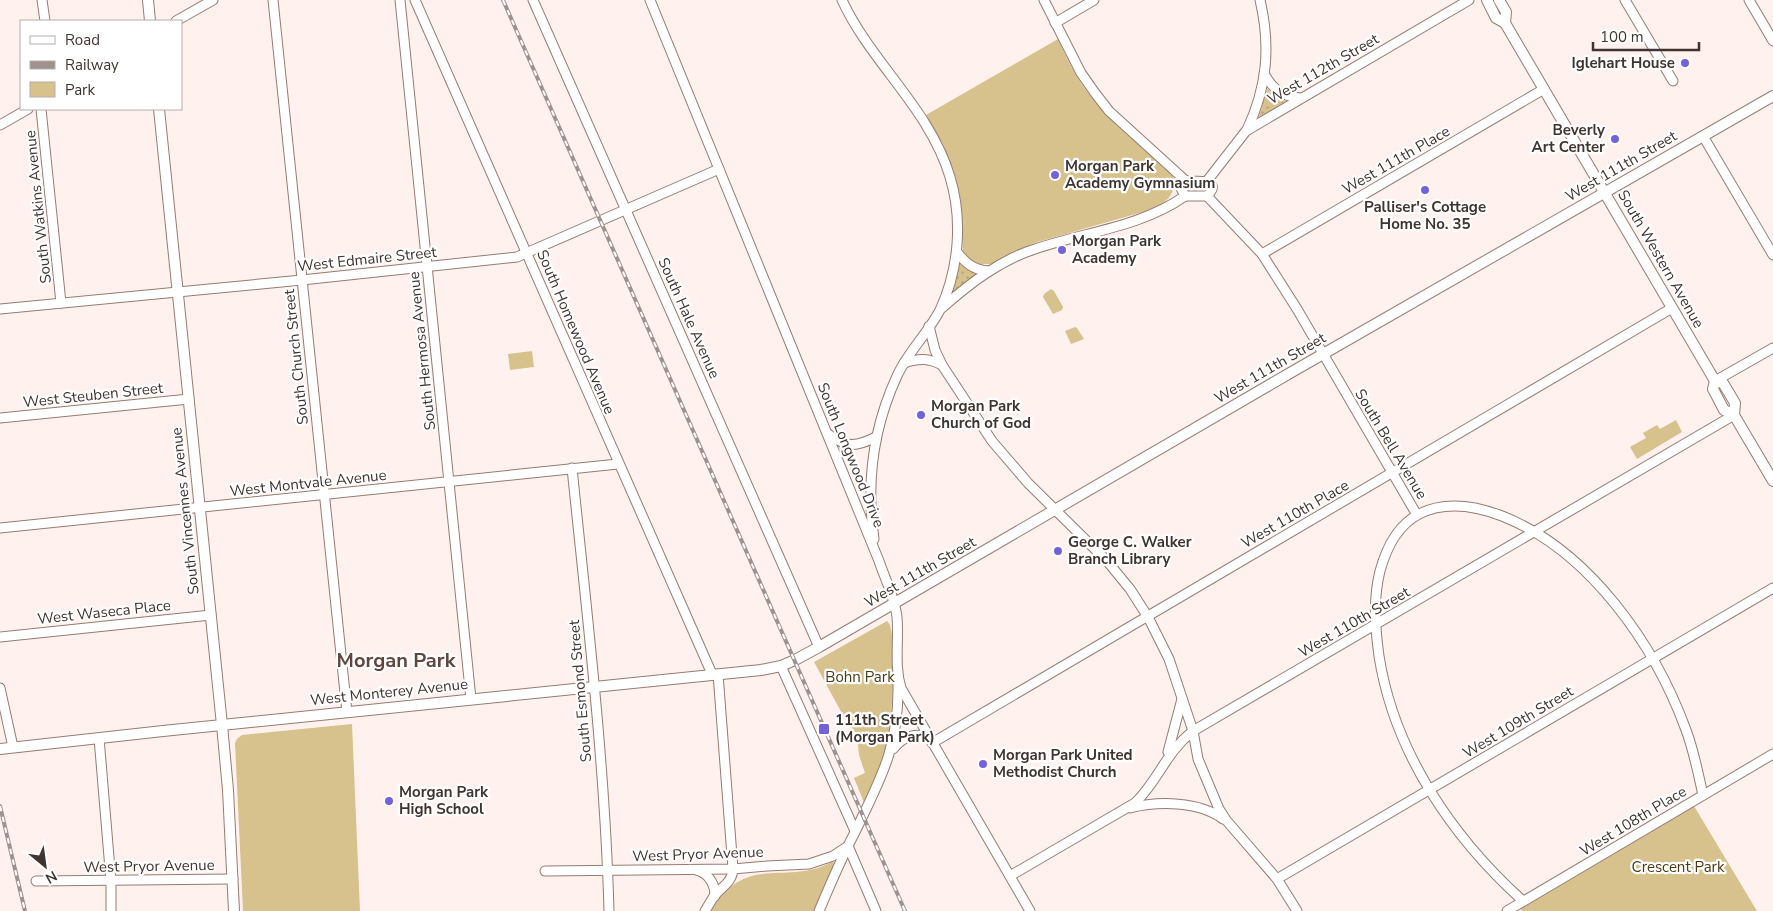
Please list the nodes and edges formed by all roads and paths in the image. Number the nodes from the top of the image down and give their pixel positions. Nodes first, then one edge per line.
1 (42, 0) edge
2 (148, 0) edge
3 (213, 0) edge
4 (273, 0) edge
5 (400, 0) edge
6 (415, 0) edge
7 (533, 0) edge
8 (650, 0) edge
9 (842, 0) edge
10 (1044, 0) edge
11 (1094, 0) edge
12 (1260, 0) edge
13 (1469, 0) edge
14 (1487, 0) edge
15 (1499, 0) edge
16 (1625, 0) edge
17 (1749, 0) edge
18 (45, 20) edge
19 (150, 20) edge
20 (178, 20) edge
21 (1055, 23) junction
22 (1505, 23) junction
23 (1771, 38) edge
24 (1265, 75) junction
25 (1673, 81) dead end
26 (1544, 90) junction
27 (1773, 96) edge
28 (1302, 98) junction
29 (26, 110) edge
30 (41, 110) edge
31 (159, 110) edge
32 (0, 125) edge
33 (1246, 131) junction
34 (1703, 136) junction
35 (719, 169) junction
36 (1186, 180) junction
37 (1207, 181) junction
38 (1604, 192) junction
39 (1186, 196) junction
40 (1207, 196) junction
41 (626, 210) junction
42 (958, 252) junction
43 (527, 253) junction
44 (1262, 254) junction
45 (1773, 255) edge
46 (427, 266) junction
47 (989, 271) junction
48 (302, 280) junction
49 (178, 291) junction
50 (61, 303) junction
51 (1672, 308) junction
52 (0, 309) edge
53 (940, 310) junction
54 (929, 326) junction
55 (1773, 348) edge
56 (1322, 354) junction
57 (904, 363) junction
58 (942, 365) junction
59 (1715, 381) junction
60 (189, 399) junction
61 (1734, 415) junction
62 (0, 418) edge
63 (827, 433) junction
64 (876, 437) junction
65 (618, 464) junction
66 (572, 468) junction
67 (1392, 474) junction
68 (1773, 481) edge
69 (449, 482) junction
70 (324, 495) junction
71 (200, 507) junction
72 (1056, 510) junction
73 (1417, 515) junction
74 (0, 528) edge
75 (1536, 532) junction
76 (879, 561) junction
77 (1773, 588) edge
78 (894, 604) junction
79 (211, 615) junction
80 (1148, 617) junction
81 (1375, 626) junction
82 (0, 637) edge
83 (819, 647) junction
84 (1652, 658) junction
85 (782, 666) junction
86 (715, 674) junction
87 (898, 678) junction
88 (594, 686) junction
89 (0, 688) edge
90 (1182, 698) junction
91 (471, 699) junction
92 (347, 712) junction
93 (222, 725) junction
94 (1193, 731) junction
95 (99, 738) junction
96 (930, 740) junction
97 (13, 747) junction
98 (0, 749) edge
99 (891, 751) junction
100 (1773, 754) edge
101 (1166, 759) junction
102 (1430, 790) junction
103 (1703, 795) junction
104 (1128, 808) junction
105 (1226, 820) junction
106 (855, 831) junction
107 (848, 846) junction
108 (692, 869) junction
109 (734, 869) junction
110 (608, 870) junction
111 (546, 871) dead end
112 (1010, 876) junction
113 (234, 879) junction
114 (1277, 879) junction
115 (111, 881) junction
116 (36, 882) dead end
117 (715, 896) junction
118 (1523, 901) junction
119 (111, 911) edge
120 (234, 911) edge
121 (608, 911) edge
122 (705, 911) edge
123 (818, 911) edge
124 (876, 911) edge
125 (1030, 911) edge
126 (1297, 911) edge
127 (1507, 911) edge

1 - 18 street
2 - 19 main road
3 - 20 street
4 - 48 street, South Church Street
5 - 46 street, South Hermosa Avenue
6 - 43 street, South Homewood Avenue
7 - 41 street, South Hale Avenue
8 - 35 street, South Longwood Drive
9 - 42 street
10 - 21 street
11 - 21 street
12 - 24 street
13 - 28 street, West 112th Street
14 - 22 main road, South Western Avenue
15 - 22 main road, South Western Avenue
16 - 25 street
17 - 23 street
21 - 36 street
22 - 26 main road, South Western Avenue
24 - 28 street
24 - 33 street
26 - 38 main road, South Western Avenue
26 - 44 street, West 111th Place
27 - 34 main road, West 111th Street
28 - 33 street, West 112th Street
29 - 32 street
30 - 50 street, South Watkins Avenue
31 - 49 main road, South Vincennes Avenue
33 - 37 street, West 112th Street
34 - 38 main road, West 111th Street
34 - 45 street
35 - 41 street, West Edmaire Street
35 - 63 street, South Longwood Drive
36 - 37 street
36 - 39 street
37 - 40 street
38 - 51 main road, South Western Avenue
38 - 56 main road, West 111th Street
39 - 40 street
39 - 47 street
40 - 44 street, South Bell Avenue
41 - 43 street, West Edmaire Street
41 - 83 street, South Hale Avenue
42 - 47 street
42 - 53 street
43 - 46 street, West Edmaire Street
43 - 65 street, South Homewood Avenue
44 - 56 street, South Bell Avenue
46 - 48 street, West Edmaire Street
46 - 69 street, South Hermosa Avenue
47 - 53 street
48 - 49 street, West Edmaire Street
48 - 70 street, South Church Street
49 - 50 street, West Edmaire Street
49 - 60 main road, South Vincennes Avenue
50 - 52 street, West Edmaire Street
51 - 59 main road, South Western Avenue
51 - 67 street, West 110th Place
53 - 54 street
54 - 57 street
54 - 58 street
55 - 59 street
56 - 67 street, South Bell Avenue
56 - 72 main road, West 111th Street
57 - 58 street
57 - 64 street
58 - 72 street
59 - 61 main road, South Western Avenue
60 - 62 street, West Steuben Street
60 - 71 main road, South Vincennes Avenue
61 - 68 main road, South Western Avenue
61 - 75 street, West 110th Street
63 - 64 street
63 - 76 street, South Longwood Drive
64 - 76 street
65 - 66 street, West Montvale Avenue
65 - 86 street, South Homewood Avenue
66 - 69 street, West Montvale Avenue
66 - 88 street, South Esmond Street
67 - 73 street, South Bell Avenue
67 - 80 street, West 110th Place
69 - 70 street, West Montvale Avenue
69 - 91 street, South Hermosa Avenue
70 - 71 street, West Montvale Avenue
70 - 92 street, South Church Street
71 - 74 street, West Montvale Avenue
71 - 79 main road, South Vincennes Avenue
72 - 78 main road, West 111th Street
72 - 80 street
73 - 75 street
73 - 81 street, South Bell Avenue
75 - 81 street, West 110th Street
75 - 84 street
76 - 78 street, South Longwood Drive
77 - 84 street, West 109th Street
78 - 83 main road, West 111th Street
78 - 87 street, South Longwood Drive
79 - 82 street, West Waseca Place
79 - 93 main road, South Vincennes Avenue
80 - 90 street
80 - 96 street, West 110th Place
81 - 94 street, West 110th Street
81 - 102 street, South Bell Avenue
83 - 85 main road, West 111th Street
84 - 102 street, West 109th Street
84 - 103 street
85 - 86 main road, West Monterey Avenue
85 - 106 street
86 - 88 main road, West Monterey Avenue
86 - 109 street, South Homewood Avenue
87 - 96 street, South Longwood Drive
87 - 99 street
88 - 91 main road, West Monterey Avenue
88 - 110 street, South Esmond Street
89 - 97 street
90 - 94 street
90 - 101 street
91 - 92 main road, West Monterey Avenue
92 - 93 main road, West Monterey Avenue
93 - 95 main road, West Monterey Avenue
93 - 113 main road, South Vincennes Avenue
94 - 101 street, West 110th Street
94 - 105 street
95 - 97 main road, West Monterey Avenue
95 - 115 street
96 - 99 street
96 - 112 street, South Longwood Drive
97 - 98 main road, West Monterey Avenue
99 - 106 street
100 - 103 street, West 108th Place
101 - 104 street, West 110th Street
102 - 114 street, West 109th Street
102 - 118 street, South Bell Avenue
103 - 118 street, West 108th Place
104 - 105 street
104 - 112 street, West 110th Street
105 - 114 street
106 - 107 street
107 - 109 street, West Pryor Avenue
107 - 123 street
107 - 124 street
108 - 109 street, West Pryor Avenue
108 - 110 street, West Pryor Avenue
108 - 117 street
109 - 117 street
110 - 111 street, West Pryor Avenue
110 - 121 street, South Esmond Street
112 - 125 street, South Longwood Drive
113 - 115 street, West Pryor Avenue
113 - 120 main road, South Vincennes Avenue
114 - 126 street
115 - 116 street, West Pryor Avenue
115 - 119 street
117 - 122 street
118 - 127 street, West 108th Place

